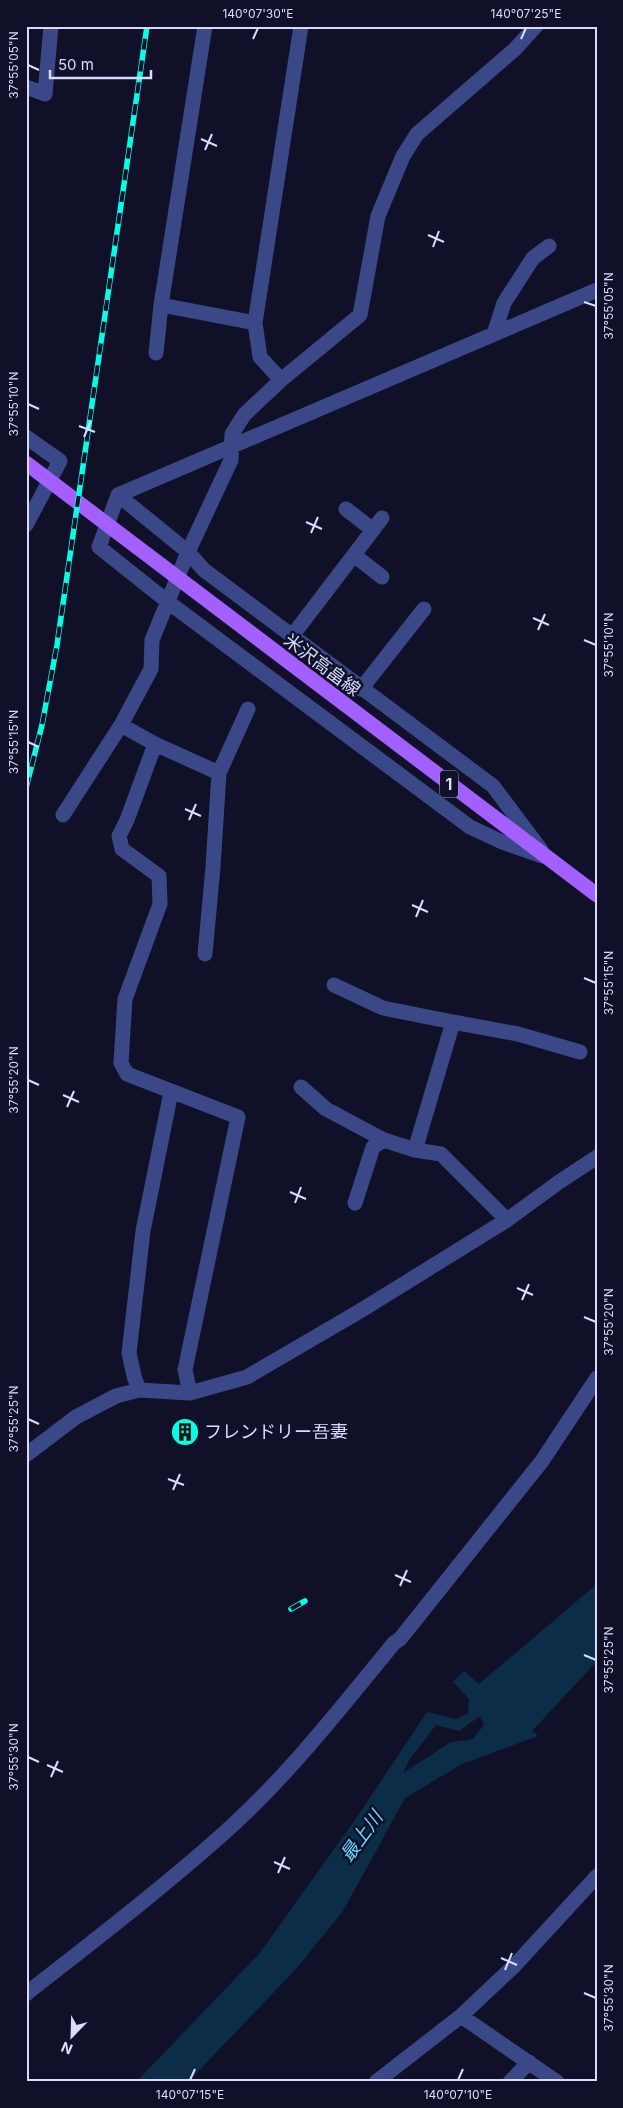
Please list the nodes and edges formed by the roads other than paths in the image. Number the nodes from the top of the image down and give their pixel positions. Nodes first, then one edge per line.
1 (51, 26) edge
2 (205, 26) edge
3 (301, 26) edge
4 (536, 26) edge
5 (26, 87) edge
6 (549, 246) dead end
7 (597, 290) edge
8 (161, 306) junction
9 (255, 323) junction
10 (494, 334) junction
11 (156, 353) dead end
12 (281, 380) junction
13 (26, 437) edge
14 (232, 446) junction
15 (26, 463) edge
16 (118, 495) junction
17 (31, 501) edge
18 (346, 509) dead end
19 (26, 525) edge
20 (188, 552) junction
21 (354, 555) junction
22 (382, 577) dead end
23 (168, 602) junction
24 (424, 609) dead end
25 (292, 636) junction
26 (361, 689) junction
27 (248, 708) dead end
28 (121, 725) junction
29 (155, 744) junction
30 (219, 773) junction
31 (63, 815) dead end
32 (546, 857) junction
33 (597, 895) edge
34 (205, 954) dead end
35 (334, 985) dead end
36 (453, 1022) junction
37 (580, 1052) dead end
38 (301, 1087) dead end
39 (172, 1092) junction
40 (384, 1140) junction
41 (415, 1150) junction
42 (597, 1157) edge
43 (355, 1203) dead end
44 (507, 1220) junction
45 (597, 1378) edge
46 (139, 1390) junction
47 (190, 1393) junction
48 (26, 1455) edge
49 (597, 1876) edge
50 (26, 1994) edge
51 (462, 2016) junction
52 (529, 2062) junction
53 (376, 2082) edge
54 (510, 2082) edge
55 (557, 2082) edge

1 - 5 street
2 - 8 street
3 - 9 street
4 - 12 street
6 - 10 street
7 - 10 street
8 - 9 street
8 - 11 street
9 - 12 street
10 - 14 street
12 - 14 street
13 - 17 street
14 - 16 street
14 - 20 street
15 - 32 main road, 米沢高畠線 / 1
16 - 20 street
16 - 23 street
17 - 19 street
18 - 21 street
20 - 23 street
20 - 25 street
21 - 22 street
21 - 25 street
23 - 28 street
23 - 32 street
24 - 26 street
25 - 26 street
26 - 32 street
27 - 30 street
28 - 29 street
28 - 31 street
29 - 30 street
29 - 39 street
30 - 34 street
32 - 33 main road, 米沢高畠線 / 1
35 - 36 street
36 - 37 street
36 - 41 street
38 - 40 street
39 - 46 street
39 - 47 street
40 - 41 street
40 - 43 street
41 - 44 street
42 - 44 street
44 - 47 street
45 - 50 street
46 - 47 street
46 - 48 street
49 - 51 street
51 - 52 street
51 - 53 street
52 - 54 street
52 - 55 street

